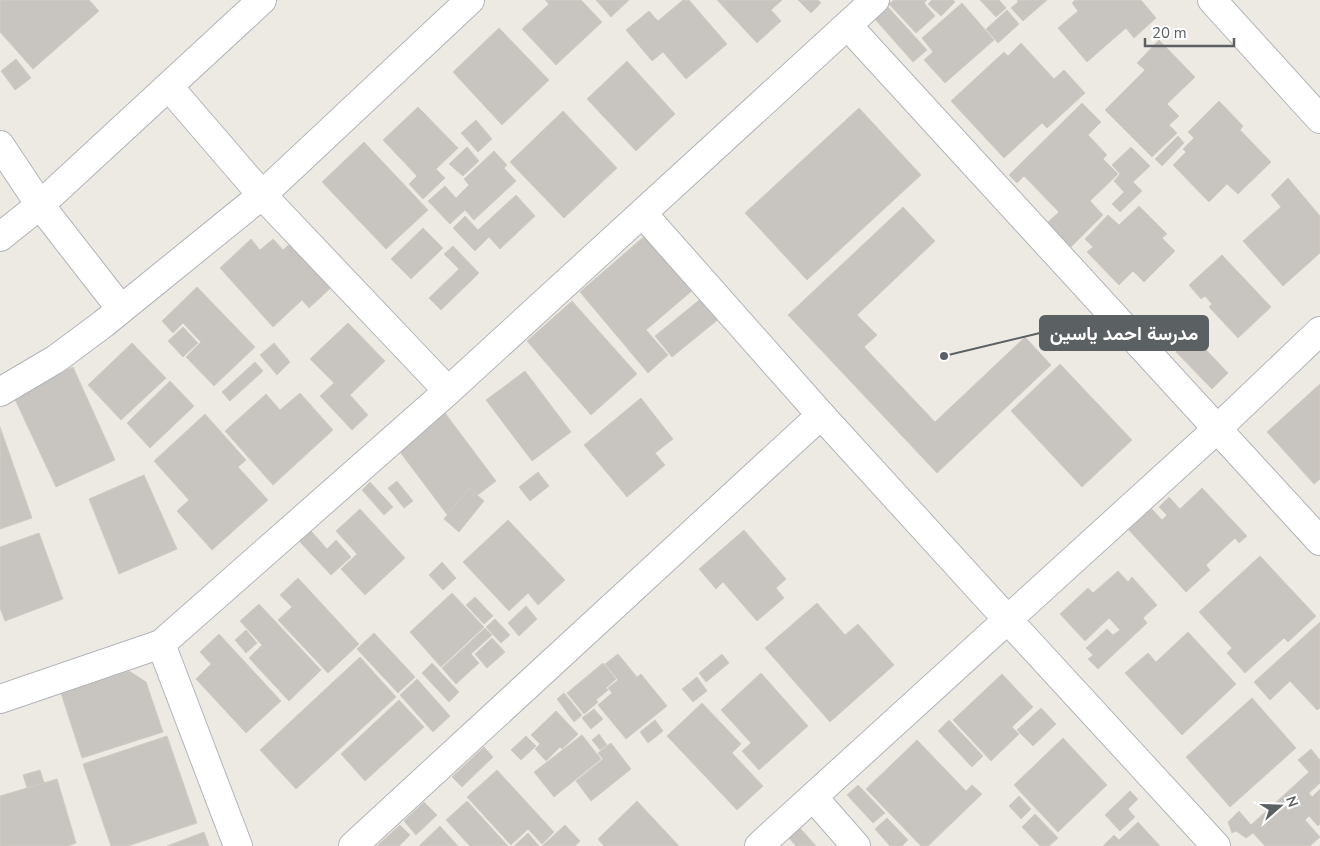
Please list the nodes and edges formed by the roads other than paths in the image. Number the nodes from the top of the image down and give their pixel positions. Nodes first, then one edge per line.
1 (262, 0) edge
2 (470, 0) edge
3 (876, 0) edge
4 (1212, 0) edge
5 (848, 26) junction
6 (169, 87) junction
7 (1320, 119) edge
8 (0, 145) edge
9 (262, 195) junction
10 (40, 206) junction
11 (643, 214) junction
12 (0, 237) edge
13 (121, 309) junction
14 (1320, 331) edge
15 (1, 390) edge
16 (448, 391) junction
17 (821, 415) junction
18 (1217, 429) junction
19 (1320, 542) edge
20 (1008, 620) junction
21 (160, 644) junction
22 (0, 699) edge
23 (813, 797) junction
24 (238, 846) edge
25 (353, 846) edge
26 (759, 846) edge
27 (856, 846) edge
28 (1216, 846) edge

1 - 6 street
2 - 9 street
3 - 5 street
4 - 7 street
5 - 11 street
5 - 18 street
6 - 9 street
6 - 10 street
8 - 10 street
9 - 13 street
9 - 16 street
10 - 12 street
10 - 13 street
11 - 16 street
11 - 17 street
13 - 15 street
14 - 18 street
16 - 21 street
17 - 20 street
17 - 25 street
18 - 19 street
18 - 20 street
20 - 23 street
20 - 28 street
21 - 22 street
21 - 24 street
23 - 26 street
23 - 27 street

